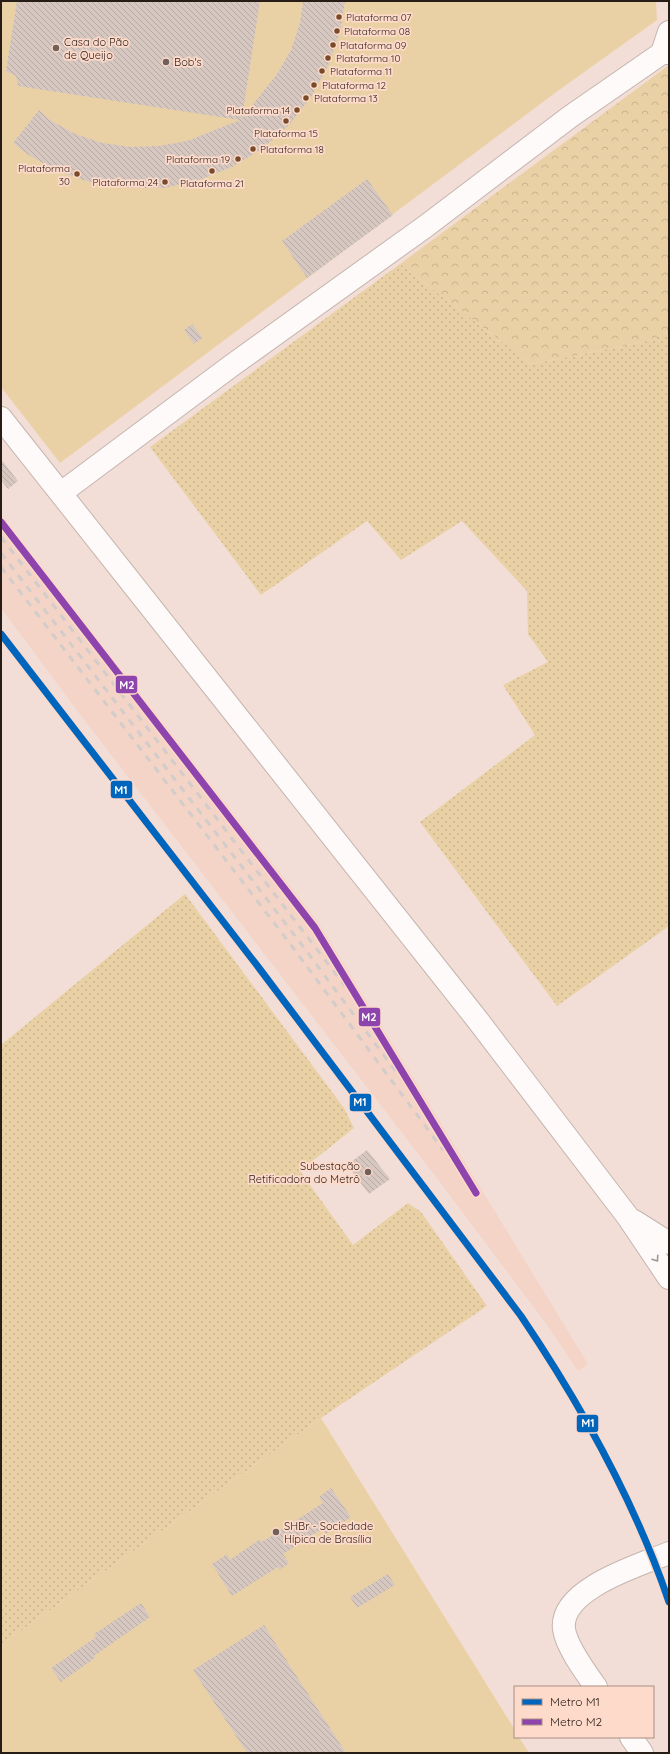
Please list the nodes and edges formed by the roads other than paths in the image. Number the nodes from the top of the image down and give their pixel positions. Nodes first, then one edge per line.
1 (669, 32) edge
2 (666, 53) edge
3 (1, 418) edge
4 (61, 493) junction
5 (628, 1218) junction
6 (669, 1243) edge
7 (669, 1278) edge
8 (669, 1553) edge
9 (595, 1686) edge
10 (632, 1738) edge
11 (642, 1753) edge

1 - 2 street
2 - 4 street
3 - 4 street
4 - 5 street
5 - 6 street
5 -> 7 street
8 - 9 street
10 - 11 street

